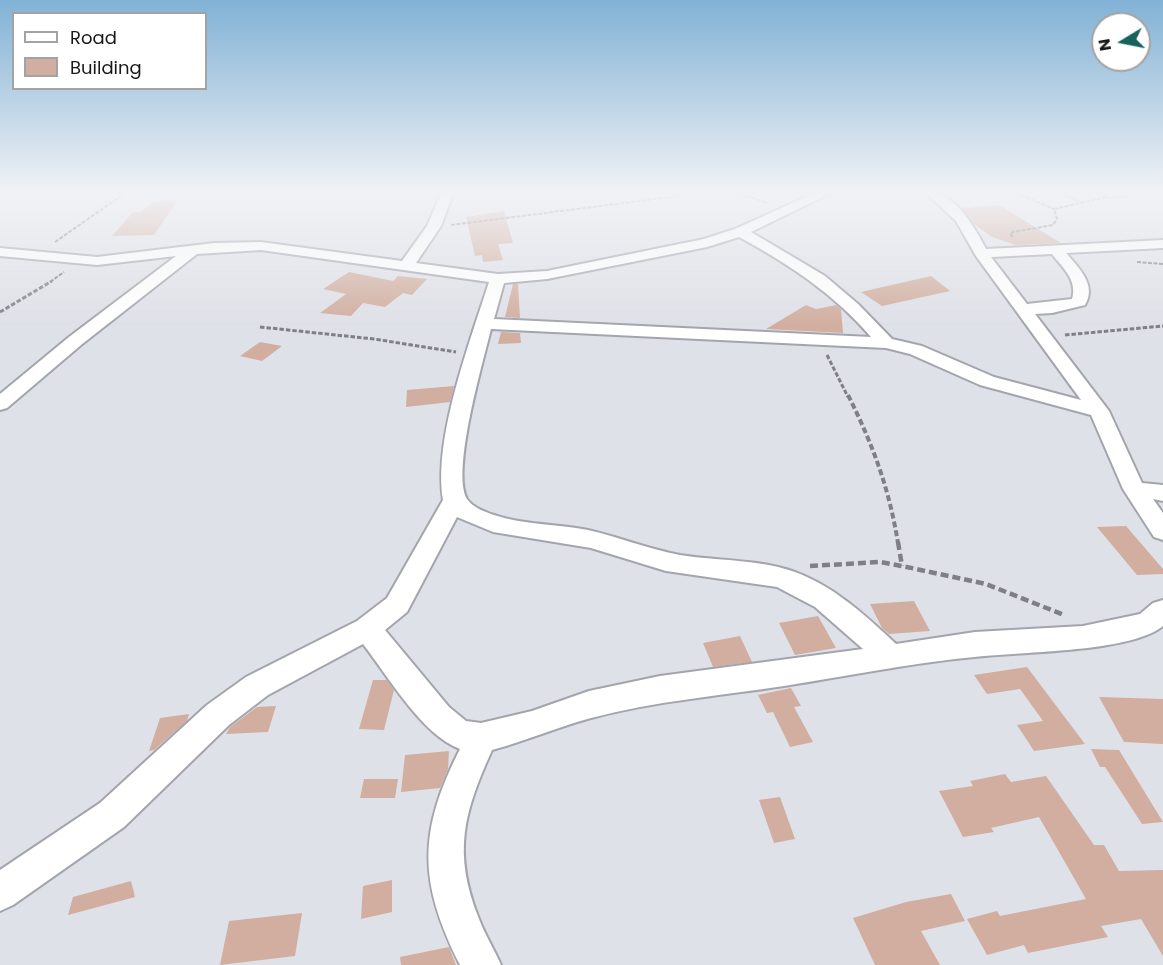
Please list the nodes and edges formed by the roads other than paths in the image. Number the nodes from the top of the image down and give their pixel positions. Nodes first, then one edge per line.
1 (427, 236) edge
2 (728, 236) edge
3 (747, 236) edge
4 (973, 236) edge
5 (1163, 244) edge
6 (1055, 248) junction
7 (194, 249) junction
8 (0, 252) edge
9 (981, 253) junction
10 (405, 268) junction
11 (498, 279) junction
12 (1025, 309) junction
13 (484, 324) junction
14 (886, 343) junction
15 (0, 404) edge
16 (1099, 411) junction
17 (1134, 489) junction
18 (1163, 493) edge
19 (455, 500) junction
20 (1163, 531) edge
21 (1163, 611) edge
22 (367, 629) junction
23 (891, 658) junction
24 (481, 738) junction
25 (0, 892) edge
26 (481, 965) edge

1 - 10 street
2 - 11 street
3 - 14 street
4 - 9 street
5 - 6 street
6 - 9 street
6 - 12 street
7 - 8 street
7 - 10 street
7 - 15 street
9 - 12 street
10 - 11 street
11 - 13 street
12 - 16 street
13 - 14 street
13 - 19 street
14 - 16 street
16 - 17 street
17 - 18 street
17 - 20 street
19 - 22 street
19 - 23 street
21 - 23 street
22 - 24 street
22 - 25 street
23 - 24 street
24 - 26 street

